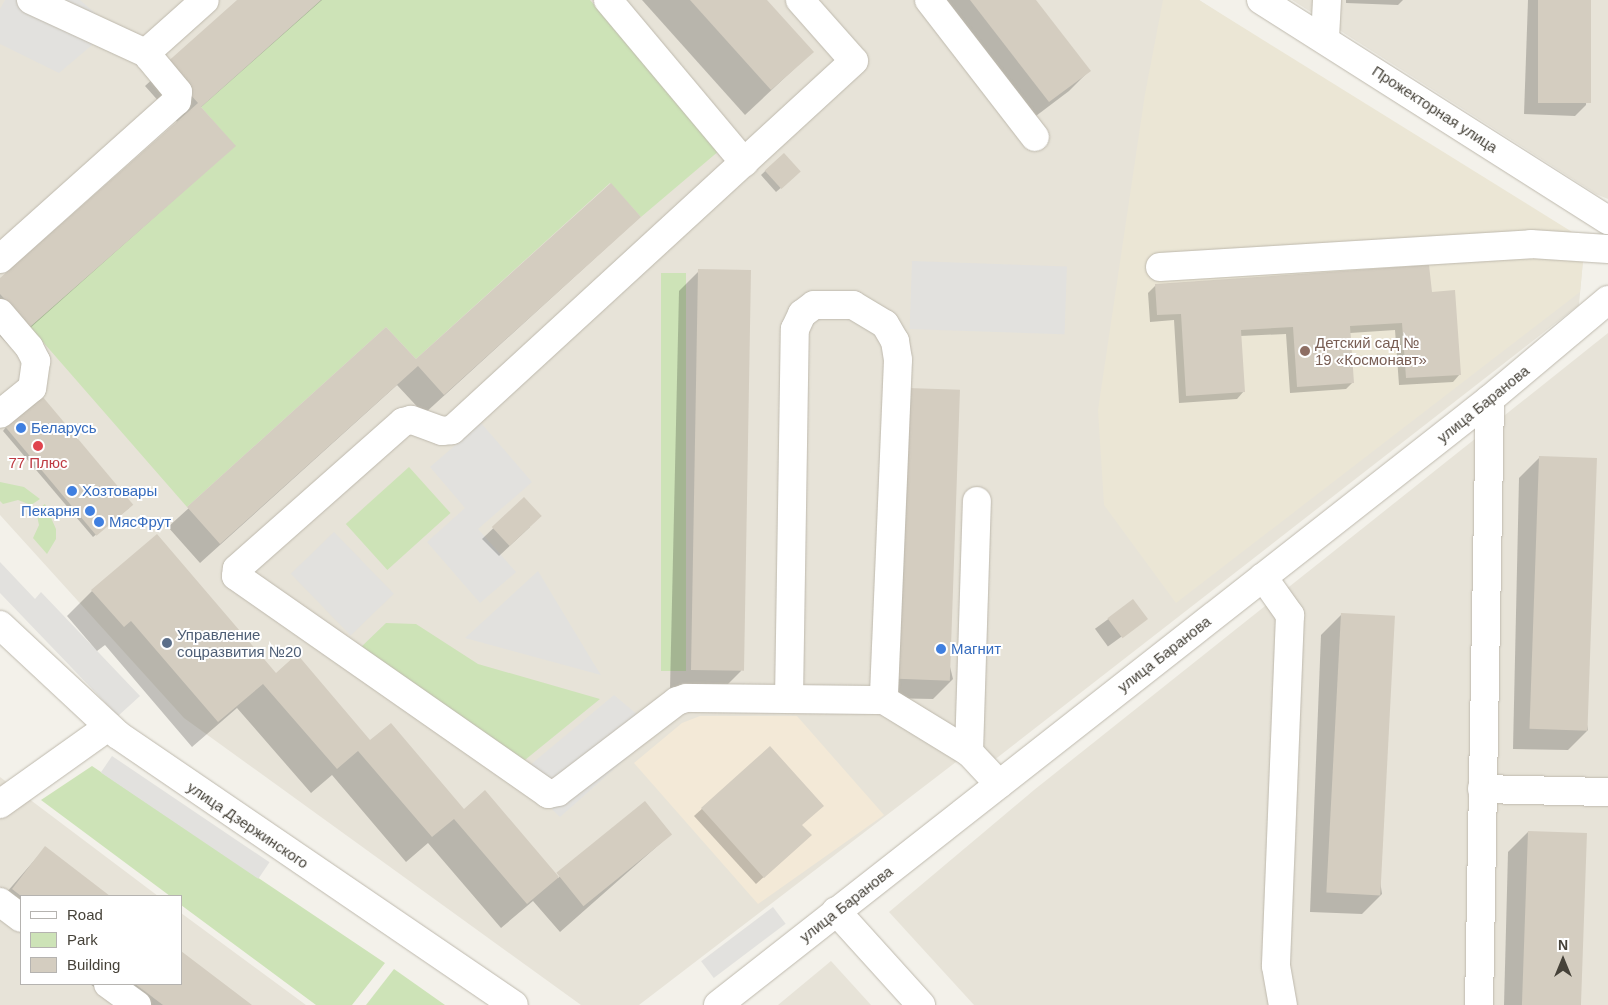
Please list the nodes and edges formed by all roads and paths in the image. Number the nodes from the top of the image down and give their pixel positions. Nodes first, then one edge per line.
1 (31, 0) edge
2 (205, 0) edge
3 (608, 0) edge
4 (800, 0) edge
5 (929, 0) edge
6 (1261, 0) edge
7 (1326, 0) edge
8 (1325, 38) junction
9 (148, 54) junction
10 (1035, 137) dead end
11 (744, 162) junction
12 (1608, 220) edge
13 (1608, 249) edge
14 (0, 259) edge
15 (1160, 267) dead end
16 (1608, 300) edge
17 (0, 313) edge
18 (1490, 400) junction
19 (0, 414) edge
20 (977, 501) dead end
21 (1263, 577) junction
22 (0, 625) edge
23 (789, 699) junction
24 (884, 700) junction
25 (108, 727) junction
26 (969, 752) junction
27 (999, 784) junction
28 (1482, 789) junction
29 (1608, 792) edge
30 (0, 804) edge
31 (0, 902) edge
32 (836, 911) junction
33 (20, 917) edge
34 (109, 985) edge
35 (136, 1005) edge
36 (514, 1005) edge
37 (718, 1005) edge
38 (921, 1005) edge
39 (1283, 1005) edge
40 (1478, 1005) edge

1 - 9 street
2 - 9 street
3 - 11 street
4 - 11 street
5 - 10 street
6 - 8 street, Прожекторная улица
7 - 8 street
8 - 12 street, Прожекторная улица
9 - 14 street
11 - 23 street
13 - 15 street
16 - 18 street, улица Баранова
17 - 19 street
18 - 21 street, улица Баранова
18 - 28 street
20 - 26 street
21 - 27 street, улица Баранова
21 - 39 street
22 - 25 street, улица Дзержинского
23 - 24 street
23 - 24 street
24 - 26 street
25 - 30 street
25 - 36 street, улица Дзержинского
26 - 27 street
27 - 32 street, улица Баранова
28 - 29 street
28 - 40 street
31 - 33 street
32 - 37 street, улица Баранова
32 - 38 street
34 - 35 street

